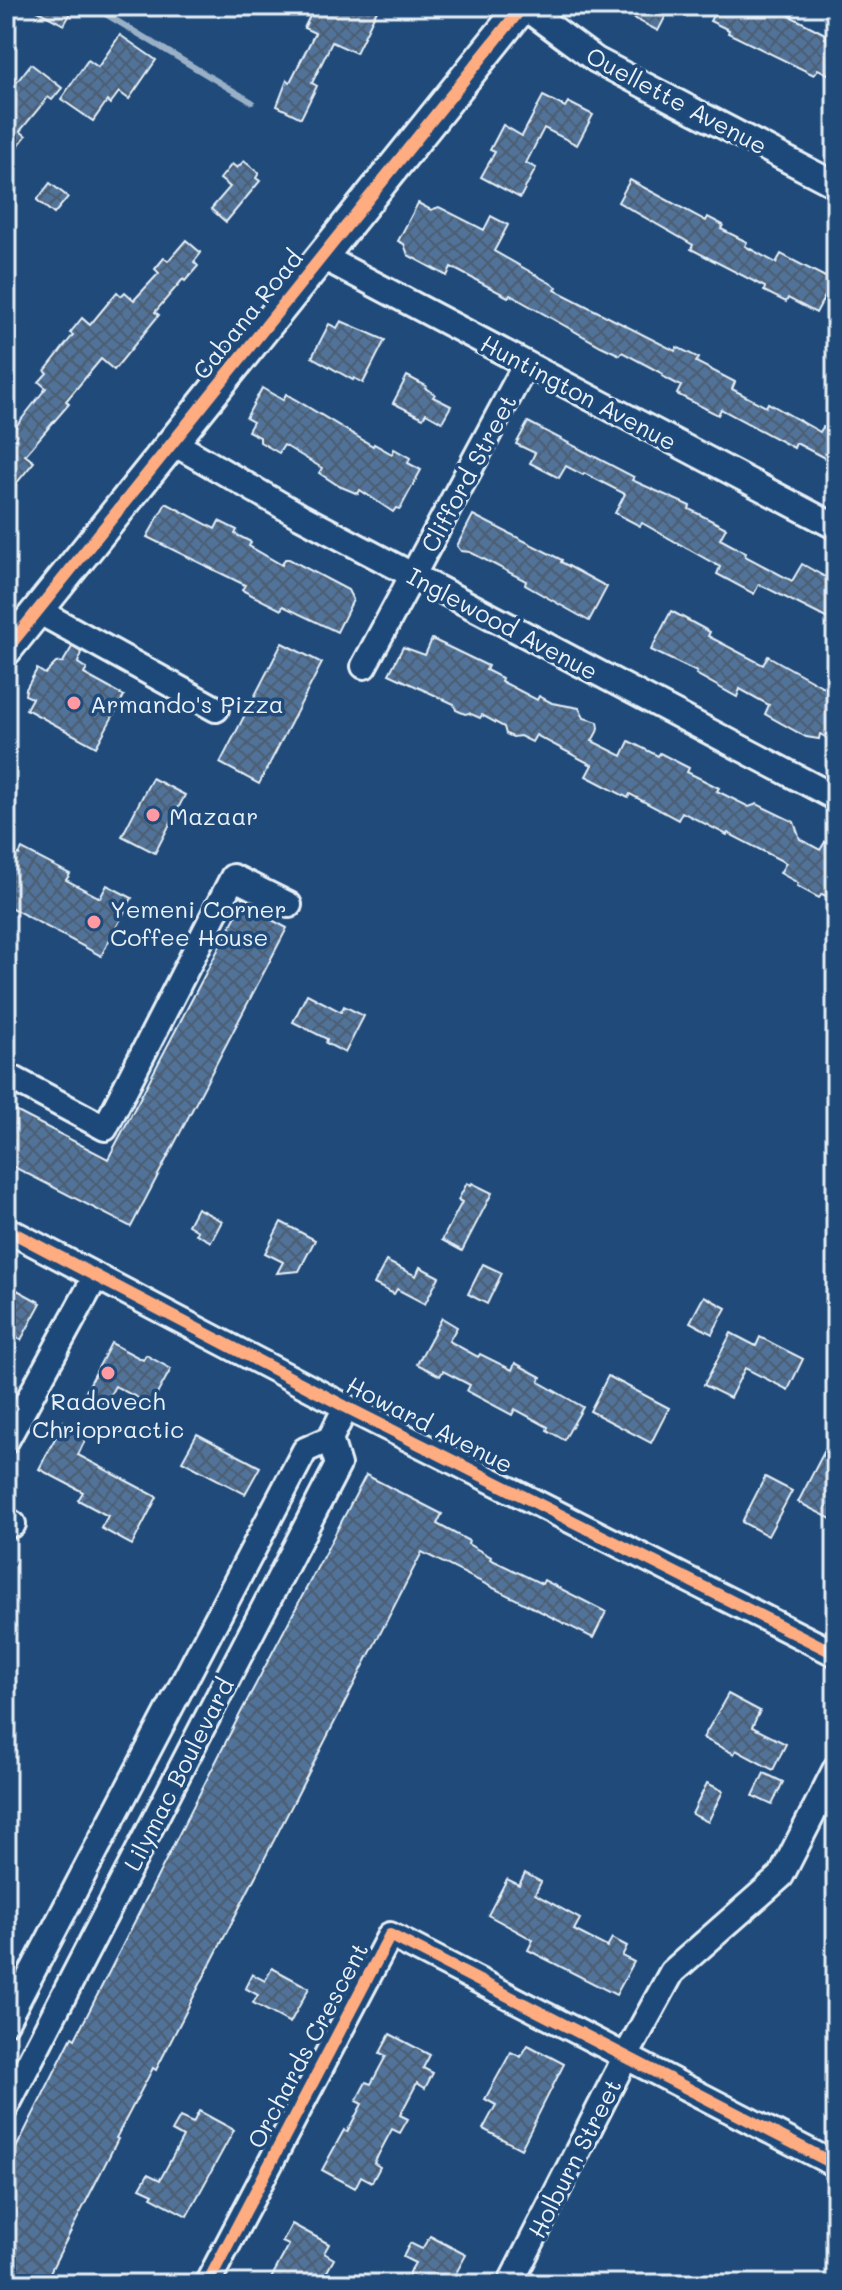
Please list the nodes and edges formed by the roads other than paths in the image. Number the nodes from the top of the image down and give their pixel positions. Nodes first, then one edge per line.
1 (523, 6) edge
2 (836, 185) edge
3 (321, 256) junction
4 (526, 364) junction
5 (172, 442) junction
6 (836, 527) edge
7 (412, 576) junction
8 (38, 611) junction
9 (6, 650) edge
10 (364, 666) dead end
11 (216, 709) dead end
12 (836, 798) edge
13 (289, 905) dead end
14 (6, 1075) edge
15 (6, 1229) edge
16 (96, 1276) junction
17 (346, 1407) junction
18 (330, 1439) junction
19 (6, 1441) edge
20 (836, 1654) edge
21 (836, 1768) edge
22 (6, 2022) edge
23 (626, 2056) junction
24 (6, 2107) edge
25 (836, 2165) edge
26 (207, 2284) edge
27 (510, 2284) edge

1 - 2 street, Ouellette Avenue
1 - 3 main road, Cabana Road
3 - 4 street, Huntington Avenue
3 - 5 main road, Cabana Road
4 - 6 street, Huntington Avenue
4 - 7 street, Clifford Street
5 - 7 street, Inglewood Avenue
5 - 8 main road, Cabana Road
7 - 10 street, Clifford Street
7 - 12 street, Inglewood Avenue
8 - 9 main road, Cabana Road
8 - 11 street
13 - 14 street
15 - 16 street, Howard Avenue
16 - 17 street, Howard Avenue
16 - 19 street
17 - 18 street, Lilymac Boulevard
17 - 20 street, Howard Avenue
18 - 22 street, Lilymac Boulevard
18 - 24 street, Lilymac Boulevard
21 - 23 street, Holburn Street
23 - 25 street
23 - 26 street, Orchards Crescent
23 - 27 street, Holburn Street

